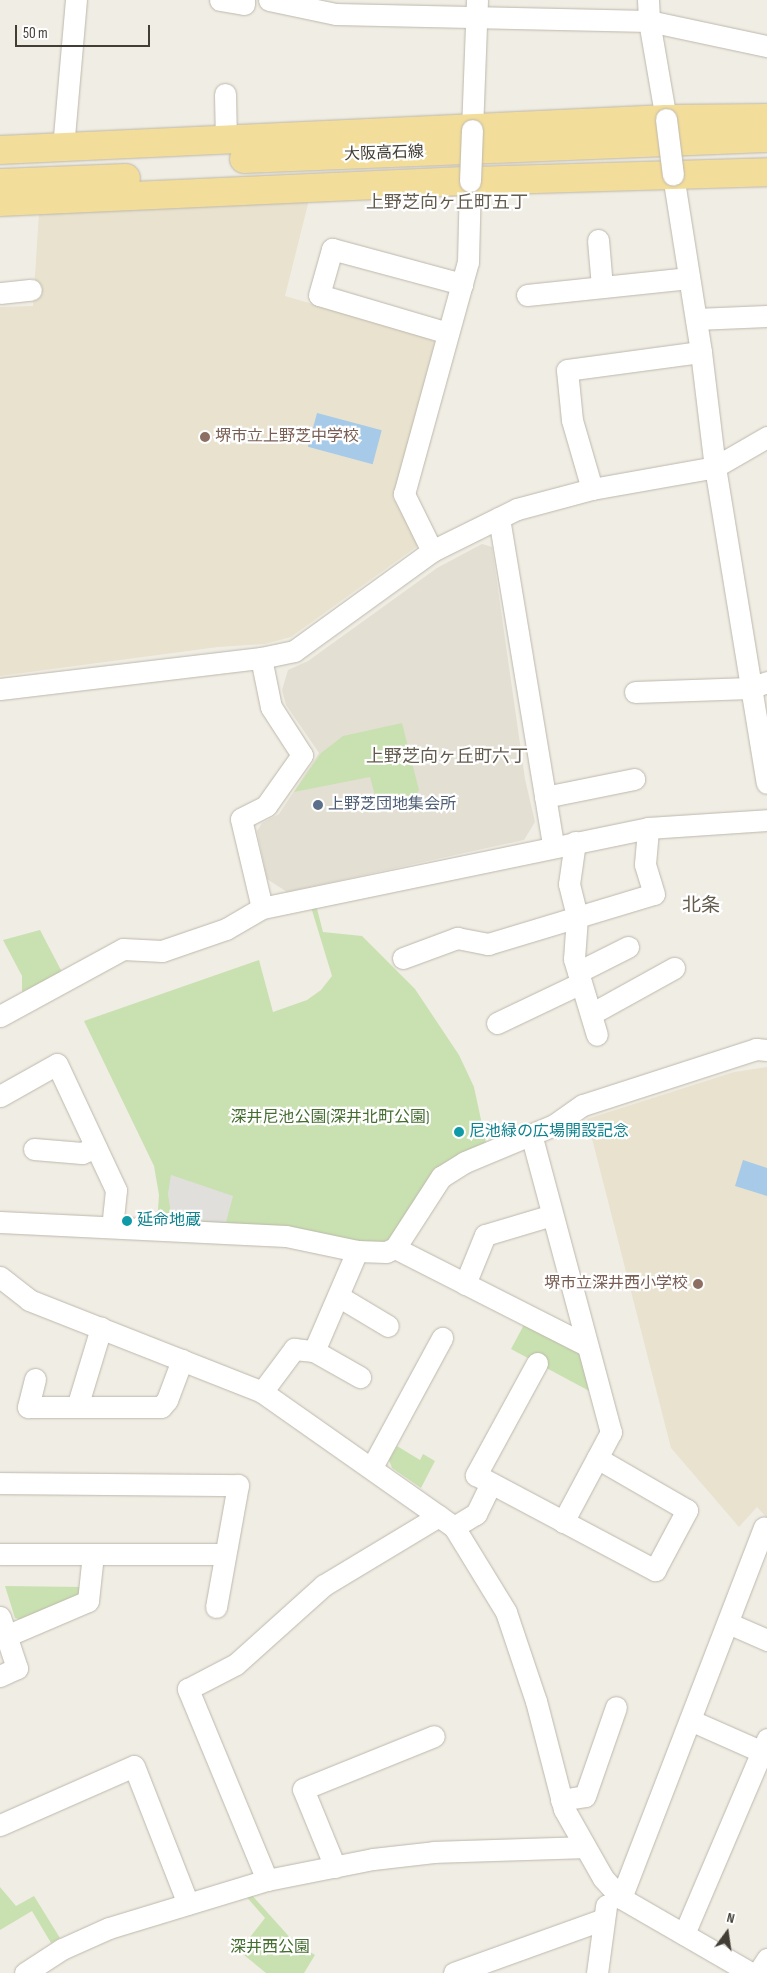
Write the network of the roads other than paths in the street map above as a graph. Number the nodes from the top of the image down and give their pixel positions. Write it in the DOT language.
graph roads {
  1 [pos="76,0"];
  2 [pos="220,0"];
  3 [pos="269,0"];
  4 [pos="648,0"];
  5 [pos="244,2"];
  6 [pos="336,7"];
  7 [pos="477,9"];
  8 [pos="649,21"];
  9 [pos="767,46"];
  10 [pos="225,94"];
  11 [pos="767,118"];
  12 [pos="666,119"];
  13 [pos="472,130"];
  14 [pos="767,138"];
  15 [pos="226,141"];
  16 [pos="63,148"];
  17 [pos="0,150"];
  18 [pos="767,156"];
  19 [pos="0,168"];
  20 [pos="767,172"];
  21 [pos="673,175"];
  22 [pos="470,181"];
  23 [pos="0,182"];
  24 [pos="0,202"];
  25 [pos="598,240"];
  26 [pos="690,278"];
  27 [pos="462,284"];
  28 [pos="602,287"];
  29 [pos="31,290"];
  30 [pos="0,293"];
  31 [pos="527,295"];
  32 [pos="767,316"];
  33 [pos="696,319"];
  34 [pos="448,333"];
  35 [pos="701,352"];
  36 [pos="767,437"];
  37 [pos="714,466"];
  38 [pos="592,489"];
  39 [pos="499,518"];
  40 [pos="432,551"];
  41 [pos="261,658"];
  42 [pos="759,685"];
  43 [pos="0,689"];
  44 [pos="635,692"];
  45 [pos="634,779"];
  46 [pos="767,781"];
  47 [pos="545,797"];
  48 [pos="767,820"];
  49 [pos="648,828"];
  50 [pos="574,842"];
  51 [pos="553,846"];
  52 [pos="262,908"];
  53 [pos="577,917"];
  54 [pos="628,947"];
  55 [pos="403,958"];
  56 [pos="674,968"];
  57 [pos="580,978"];
  58 [pos="591,1014"];
  59 [pos="0,1016"];
  60 [pos="497,1023"];
  61 [pos="597,1035"];
  62 [pos="767,1050"];
  63 [pos="0,1096"];
  64 [pos="531,1134"];
  65 [pos="96,1147"];
  66 [pos="34,1149"];
  67 [pos="552,1215"];
  68 [pos="0,1222"];
  69 [pos="112,1227"];
  70 [pos="395,1248"];
  71 [pos="357,1250"];
  72 [pos="0,1277"];
  73 [pos="465,1284"];
  74 [pos="338,1296"];
  75 [pos="388,1326"];
  76 [pos="101,1328"];
  77 [pos="442,1338"];
  78 [pos="586,1345"];
  79 [pos="314,1351"];
  80 [pos="182,1360"];
  81 [pos="536,1363"];
  82 [pos="360,1377"];
  83 [pos="35,1380"];
  84 [pos="262,1392"];
  85 [pos="77,1407"];
  86 [pos="597,1458"];
  87 [pos="372,1467"];
  88 [pos="0,1483"];
  89 [pos="491,1483"];
  90 [pos="447,1521"];
  91 [pos="563,1522"];
  92 [pos="762,1526"];
  93 [pos="0,1554"];
  94 [pos="94,1554"];
  95 [pos="225,1554"];
  96 [pos="216,1607"];
  97 [pos="728,1623"];
  98 [pos="3,1626"];
  99 [pos="767,1640"];
  100 [pos="0,1676"];
  101 [pos="616,1707"];
  102 [pos="690,1720"];
  103 [pos="434,1736"];
  104 [pos="763,1745"];
  105 [pos="561,1800"];
  106 [pos="0,1825"];
  107 [pos="585,1847"];
  108 [pos="335,1867"];
  109 [pos="267,1880"];
  110 [pos="615,1891"];
  111 [pos="188,1904"];
  112 [pos="604,1919"];
  113 [pos="684,1934"];
  114 [pos="767,1959"];
  115 [pos="25,1973"];
  116 [pos="454,1973"];
  117 [pos="598,1973"];
  118 [pos="751,1973"];
  119 [pos="758,1973"];
  1 -- 16 [label="street"];
  2 -- 5 [label="street"];
  3 -- 6 [label="street"];
  4 -- 8 [label="street"];
  6 -- 7 [label="street"];
  7 -- 8 [label="street"];
  7 -- 13 [label="street"];
  8 -- 9 [label="street"];
  8 -- 12 [label="street"];
  10 -- 15 [label="street"];
  11 -- 12 [label="main road"];
  12 -- 13 [label="main road"];
  12 -- 21 [label="street, bridge"];
  13 -- 15 [label="main road"];
  13 -- 22 [label="street, bridge"];
  14 -- 19 [label="main road, 大阪高石線"];
  15 -- 16 [label="main road"];
  16 -- 17 [label="main road"];
  18 -- 23 [label="main road, 大阪高石線"];
  20 -- 21 [label="main road"];
  21 -- 22 [label="main road"];
  21 -- 26 [label="street"];
  22 -- 24 [label="main road"];
  22 -- 27 [label="street"];
  25 -- 28 [label="street"];
  26 -- 28 [label="street"];
  26 -- 33 [label="street"];
  27 -- 34 [label="street"];
  27 -- 34 [label="street"];
  28 -- 31 [label="street"];
  29 -- 30 [label="street"];
  32 -- 33 [label="street"];
  33 -- 35 [label="street"];
  34 -- 40 [label="street"];
  35 -- 37 [label="street"];
  35 -- 38 [label="street"];
  36 -- 37 [label="street"];
  37 -- 38 [label="street"];
  37 -- 42 [label="street"];
  38 -- 39 [label="street"];
  39 -- 40 [label="street"];
  39 -- 47 [label="street"];
  40 -- 41 [label="street"];
  41 -- 43 [label="street"];
  41 -- 52 [label="street"];
  42 -- 44 [label="street"];
  42 -- 46 [label="street"];
  45 -- 47 [label="street"];
  47 -- 51 [label="street"];
  48 -- 49 [label="street"];
  49 -- 50 [label="street"];
  49 -- 53 [label="street"];
  50 -- 51 [label="street"];
  50 -- 53 [label="street"];
  51 -- 52 [label="street"];
  52 -- 59 [label="street"];
  53 -- 55 [label="street"];
  53 -- 57 [label="street"];
  54 -- 57 [label="street"];
  56 -- 58 [label="street"];
  57 -- 58 [label="street"];
  57 -- 60 [label="street"];
  58 -- 61 [label="street"];
  62 -- 64 [label="street"];
  63 -- 65 [label="street"];
  64 -- 67 [label="street"];
  64 -- 70 [label="street"];
  65 -- 66 [label="street"];
  65 -- 69 [label="street"];
  67 -- 73 [label="street"];
  67 -- 78 [label="street"];
  68 -- 69 [label="street"];
  69 -- 71 [label="street"];
  70 -- 71 [label="street"];
  70 -- 73 [label="street"];
  71 -- 74 [label="street"];
  72 -- 76 [label="street"];
  73 -- 78 [label="street"];
  74 -- 75 [label="street"];
  74 -- 79 [label="street"];
  76 -- 80 [label="street"];
  76 -- 85 [label="street"];
  77 -- 87 [label="street"];
  78 -- 86 [label="street"];
  79 -- 82 [label="street"];
  79 -- 84 [label="street"];
  80 -- 84 [label="street"];
  80 -- 85 [label="street"];
  81 -- 89 [label="street"];
  83 -- 85 [label="street"];
  84 -- 87 [label="street"];
  86 -- 91 [label="street"];
  86 -- 91 [label="street"];
  87 -- 90 [label="street"];
  88 -- 95 [label="street"];
  89 -- 90 [label="street"];
  89 -- 91 [label="street"];
  90 -- 105 [label="street"];
  90 -- 109 [label="street"];
  92 -- 97 [label="street"];
  93 -- 94 [label="street"];
  94 -- 95 [label="street"];
  94 -- 98 [label="street"];
  95 -- 96 [label="street"];
  97 -- 99 [label="street"];
  97 -- 102 [label="street"];
  98 -- 100 [label="street"];
  101 -- 105 [label="street"];
  102 -- 104 [label="street"];
  102 -- 110 [label="street"];
  103 -- 108 [label="street"];
  104 -- 113 [label="street"];
  105 -- 107 [label="street"];
  106 -- 111 [label="street"];
  107 -- 108 [label="street"];
  107 -- 110 [label="street"];
  108 -- 109 [label="street"];
  109 -- 111 [label="street"];
  110 -- 112 [label="street"];
  110 -- 113 [label="street"];
  111 -- 115 [label="street"];
  112 -- 116 [label="street"];
  112 -- 117 [label="street"];
  113 -- 118 [label="street"];
  114 -- 119 [label="street"];
}
